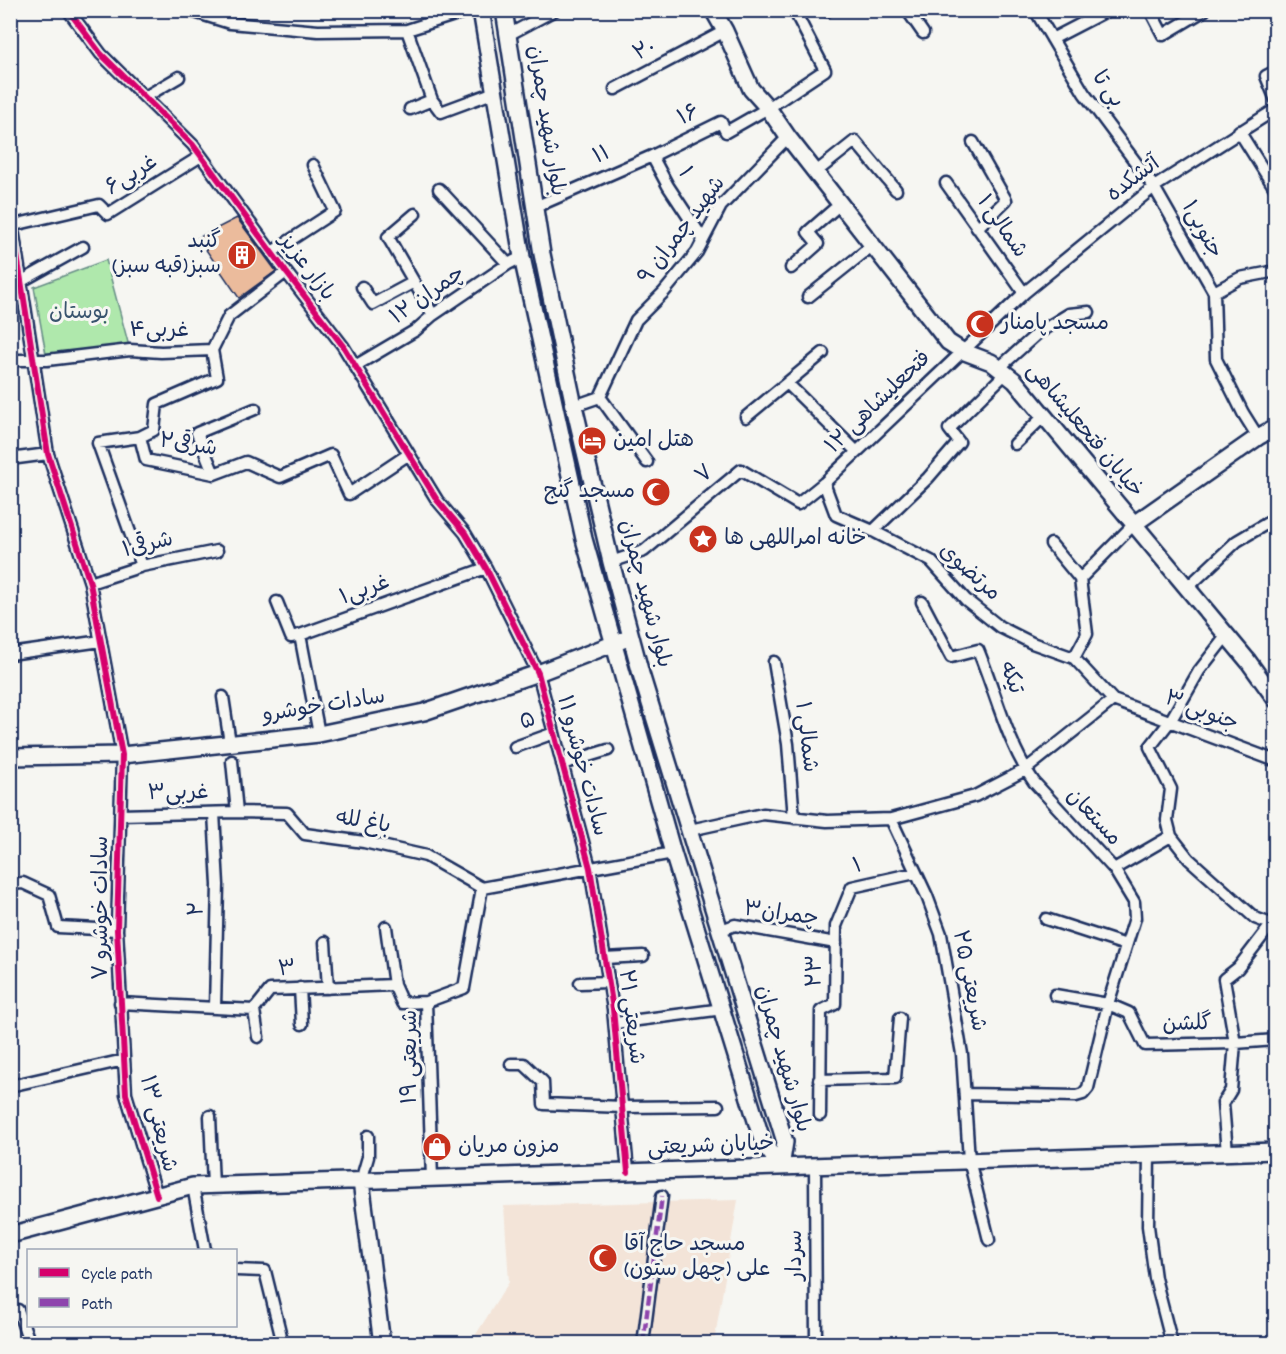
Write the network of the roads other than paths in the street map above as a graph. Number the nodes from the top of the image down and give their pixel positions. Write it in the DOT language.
graph roads {
  1 [pos="68,10"];
  2 [pos="188,10"];
  3 [pos="470,10"];
  4 [pos="481,10"];
  5 [pos="504,10"];
  6 [pos="555,10"];
  7 [pos="794,10"];
  8 [pos="907,10"];
  9 [pos="1035,10"];
  10 [pos="1150,10"];
  11 [pos="1205,10"];
  12 [pos="716,11"];
  13 [pos="1103,12"];
  14 [pos="407,30"];
  15 [pos="725,31"];
  16 [pos="922,33"];
  17 [pos="508,35"];
  18 [pos="1052,39"];
  19 [pos="1275,70"];
  20 [pos="179,78"];
  21 [pos="615,89"];
  22 [pos="495,92"];
  23 [pos="145,97"];
  24 [pos="432,100"];
  25 [pos="1275,100"];
  26 [pos="768,108"];
  27 [pos="410,109"];
  28 [pos="1275,109"];
  29 [pos="1239,131"];
  30 [pos="788,137"];
  31 [pos="973,142"];
  32 [pos="201,156"];
  33 [pos="652,156"];
  34 [pos="313,165"];
  35 [pos="816,172"];
  36 [pos="946,183"];
  37 [pos="1154,187"];
  38 [pos="439,189"];
  39 [pos="896,190"];
  40 [pos="1275,190"];
  41 [pos="840,204"];
  42 [pos="535,207"];
  43 [pos="10,210"];
  44 [pos="415,214"];
  45 [pos="14,225"];
  46 [pos="977,228"];
  47 [pos="703,239"];
  48 [pos="873,246"];
  49 [pos="83,247"];
  50 [pos="272,252"];
  51 [pos="542,254"];
  52 [pos="522,257"];
  53 [pos="508,264"];
  54 [pos="791,268"];
  55 [pos="1275,271"];
  56 [pos="286,272"];
  57 [pos="22,280"];
  58 [pos="414,282"];
  59 [pos="362,287"];
  60 [pos="1214,292"];
  61 [pos="1024,293"];
  62 [pos="808,297"];
  63 [pos="1089,312"];
  64 [pos="434,315"];
  65 [pos="212,350"];
  66 [pos="962,351"];
  67 [pos="823,353"];
  68 [pos="10,360"];
  69 [pos="33,360"];
  70 [pos="355,366"];
  71 [pos="1002,371"];
  72 [pos="787,383"];
  73 [pos="600,397"];
  74 [pos="574,406"];
  75 [pos="255,409"];
  76 [pos="1044,416"];
  77 [pos="746,417"];
  78 [pos="1275,427"];
  79 [pos="140,437"];
  80 [pos="1258,437"];
  81 [pos="1015,444"];
  82 [pos="856,451"];
  83 [pos="48,454"];
  84 [pos="409,454"];
  85 [pos="10,459"];
  86 [pos="647,462"];
  87 [pos="214,474"];
  88 [pos="824,483"];
  89 [pos="1275,518"];
  90 [pos="1134,524"];
  91 [pos="873,531"];
  92 [pos="1051,544"];
  93 [pos="217,550"];
  94 [pos="611,562"];
  95 [pos="142,566"];
  96 [pos="486,568"];
  97 [pos="1080,579"];
  98 [pos="90,583"];
  99 [pos="1187,588"];
  100 [pos="277,602"];
  101 [pos="922,602"];
  102 [pos="300,635"];
  103 [pos="1227,635"];
  104 [pos="632,638"];
  105 [pos="101,641"];
  106 [pos="614,643"];
  107 [pos="10,654"];
  108 [pos="1074,658"];
  109 [pos="774,662"];
  110 [pos="538,673"];
  111 [pos="223,697"];
  112 [pos="1113,700"];
  113 [pos="1275,700"];
  114 [pos="1171,720"];
  115 [pos="554,733"];
  116 [pos="319,734"];
  117 [pos="230,743"];
  118 [pos="515,747"];
  119 [pos="608,750"];
  120 [pos="122,755"];
  121 [pos="10,757"];
  122 [pos="232,761"];
  123 [pos="1275,761"];
  124 [pos="562,764"];
  125 [pos="1026,770"];
  126 [pos="237,812"];
  127 [pos="214,813"];
  128 [pos="120,814"];
  129 [pos="794,818"];
  130 [pos="891,819"];
  131 [pos="690,830"];
  132 [pos="1171,836"];
  133 [pos="673,853"];
  134 [pos="590,868"];
  135 [pos="1114,869"];
  136 [pos="915,873"];
  137 [pos="10,884"];
  138 [pos="482,888"];
  139 [pos="1046,920"];
  140 [pos="1274,923"];
  141 [pos="836,926"];
  142 [pos="386,927"];
  143 [pos="117,930"];
  144 [pos="721,930"];
  145 [pos="325,942"];
  146 [pos="836,943"];
  147 [pos="1126,945"];
  148 [pos="643,956"];
  149 [pos="604,958"];
  150 [pos="609,982"];
  151 [pos="580,983"];
  152 [pos="394,985"];
  153 [pos="300,988"];
  154 [pos="328,988"];
  155 [pos="740,993"];
  156 [pos="1055,995"];
  157 [pos="426,1002"];
  158 [pos="120,1003"];
  159 [pos="721,1003"];
  160 [pos="1108,1004"];
  161 [pos="215,1007"];
  162 [pos="254,1010"];
  163 [pos="900,1018"];
  164 [pos="615,1023"];
  165 [pos="302,1024"];
  166 [pos="258,1037"];
  167 [pos="1275,1040"];
  168 [pos="1235,1043"];
  169 [pos="124,1060"];
  170 [pos="510,1064"];
  171 [pos="819,1080"];
  172 [pos="10,1086"];
  173 [pos="965,1094"];
  174 [pos="718,1106"];
  175 [pos="622,1107"];
  176 [pos="210,1116"];
  177 [pos="820,1116"];
  178 [pos="368,1136"];
  179 [pos="1275,1151"];
  180 [pos="1227,1153"];
  181 [pos="1149,1154"];
  182 [pos="969,1160"];
  183 [pos="815,1166"];
  184 [pos="781,1167"];
  185 [pos="628,1172"];
  186 [pos="432,1179"];
  187 [pos="361,1182"];
  188 [pos="193,1186"];
  189 [pos="213,1186"];
  190 [pos="157,1196"];
  191 [pos="662,1196"];
  192 [pos="10,1235"];
  193 [pos="989,1240"];
  194 [pos="205,1249"];
  195 [pos="237,1269"];
  196 [pos="18,1310"];
  197 [pos="30,1344"];
  198 [pos="283,1344"];
  199 [pos="382,1344"];
  200 [pos="643,1344"];
  201 [pos="816,1344"];
  202 [pos="1172,1344"];
  1 -- 23 [label="street, بازار عزیز"];
  2 -- 14 [label="street"];
  3 -- 14 [label="street"];
  4 -- 22 [label="main road, بلوار شهید چمران"];
  5 -- 17 [label="main road, بلوار شهید چمران"];
  6 -- 17 [label="street"];
  7 -- 26 [label="street"];
  8 -- 16 [label="street"];
  9 -- 18 [label="street, بی تا"];
  10 -- 11 [label="street"];
  12 -- 15 [label="main road, خیابان فتحعلیشاهی"];
  13 -- 18 [label="street"];
  14 -- 24 [label="street"];
  15 -- 21 [label="street, ۲۰"];
  15 -- 26 [label="main road, خیابان فتحعلیشاهی"];
  17 -- 42 [label="main road, بلوار شهید چمران"];
  18 -- 37 [label="street, بی تا"];
  19 -- 25 [label="street"];
  20 -- 23 [label="street"];
  22 -- 24 [label="street"];
  22 -- 52 [label="main road, بلوار شهید چمران"];
  23 -- 32 [label="street, بازار عزیز"];
  24 -- 27 [label="street"];
  26 -- 30 [label="main road, خیابان فتحعلیشاهی"];
  26 -- 33 [label="street, ۱۶"];
  28 -- 29 [label="street, آتشکده"];
  29 -- 37 [label="street, آتشکده"];
  29 -- 40 [label="street"];
  30 -- 35 [label="main road, خیابان فتحعلیشاهی"];
  30 -- 47 [label="street, شهید چمران ۹"];
  31 -- 46 [label="street"];
  32 -- 45 [label="street, غربی۶"];
  32 -- 50 [label="street, بازار عزیز"];
  33 -- 42 [label="street, ۱۱"];
  33 -- 47 [label="street, ۱"];
  34 -- 50 [label="street"];
  35 -- 39 [label="street"];
  35 -- 41 [label="main road, خیابان فتحعلیشاهی"];
  36 -- 46 [label="street, ۱ شمالی"];
  37 -- 60 [label="street, جنوبی۱"];
  37 -- 61 [label="street, آتشکده"];
  38 -- 53 [label="street"];
  41 -- 48 [label="main road, خیابان فتحعلیشاهی"];
  41 -- 54 [label="street"];
  42 -- 51 [label="main road, بلوار شهید چمران"];
  43 -- 45 [label="street, سادات خوشرو ۷"];
  44 -- 58 [label="street"];
  45 -- 57 [label="street, سادات خوشرو ۷"];
  46 -- 61 [label="street, ۱ شمالی"];
  47 -- 73 [label="street, شهید چمران ۹"];
  48 -- 62 [label="street"];
  48 -- 66 [label="main road, خیابان فتحعلیشاهی"];
  49 -- 57 [label="street"];
  50 -- 56 [label="street, بازار عزیز"];
  51 -- 52 [label="main road"];
  51 -- 74 [label="main road, بلوار شهید چمران"];
  52 -- 53 [label="street, چمران ۱۲"];
  52 -- 106 [label="main road, بلوار شهید چمران"];
  53 -- 64 [label="street, چمران ۱۲"];
  55 -- 60 [label="street"];
  56 -- 65 [label="street, غربی۴"];
  56 -- 70 [label="street, بازار عزیز"];
  57 -- 69 [label="street, سادات خوشرو ۷"];
  58 -- 59 [label="street"];
  58 -- 64 [label="street"];
  60 -- 80 [label="street"];
  61 -- 66 [label="street, آتشکده"];
  63 -- 71 [label="street"];
  64 -- 70 [label="street, چمران ۱۲"];
  65 -- 69 [label="street, غربی۴"];
  65 -- 79 [label="street"];
  66 -- 71 [label="main road, خیابان فتحعلیشاهی"];
  66 -- 82 [label="street, فتحعلیشاهی ۱۲"];
  67 -- 72 [label="street"];
  68 -- 69 [label="street, غربی۴"];
  69 -- 83 [label="street, سادات خوشرو ۷"];
  70 -- 84 [label="street, بازار عزیز"];
  71 -- 76 [label="main road, خیابان فتحعلیشاهی"];
  71 -- 91 [label="street"];
  72 -- 77 [label="street"];
  72 -- 82 [label="street"];
  73 -- 74 [label="street"];
  73 -- 86 [label="street"];
  74 -- 94 [label="main road, بلوار شهید چمران"];
  75 -- 87 [label="street"];
  76 -- 81 [label="street"];
  76 -- 90 [label="main road, خیابان فتحعلیشاهی"];
  78 -- 80 [label="main road"];
  79 -- 87 [label="street, شرقی۲"];
  79 -- 95 [label="street, شرقی۲"];
  80 -- 90 [label="main road"];
  82 -- 88 [label="street, فتحعلیشاهی ۱۲"];
  83 -- 85 [label="street"];
  83 -- 98 [label="street, سادات خوشرو ۷"];
  84 -- 87 [label="street, شرقی۲"];
  84 -- 96 [label="street, بازار عزیز"];
  88 -- 91 [label="street, مرتضوی"];
  88 -- 94 [label="street, ۷"];
  89 -- 99 [label="street"];
  90 -- 97 [label="street"];
  90 -- 99 [label="main road, خیابان فتحعلیشاهی"];
  91 -- 108 [label="street, مرتضوی"];
  92 -- 97 [label="street"];
  93 -- 95 [label="street, شرقی۱"];
  94 -- 104 [label="main road, بلوار شهید چمران"];
  95 -- 98 [label="street, شرقی۱"];
  96 -- 102 [label="street, غربی۱"];
  96 -- 110 [label="street, سادات خوشرو ۱۱"];
  97 -- 108 [label="street"];
  98 -- 105 [label="street, سادات خوشرو ۷"];
  99 -- 103 [label="main road, خیابان فتحعلیشاهی"];
  100 -- 102 [label="street"];
  101 -- 125 [label="street, تیکه"];
  102 -- 116 [label="street"];
  103 -- 113 [label="main road, خیابان فتحعلیشاهی"];
  103 -- 114 [label="street"];
  104 -- 106 [label="main road, سادات خوشرو"];
  104 -- 131 [label="main road, بلوار شهید چمران"];
  105 -- 107 [label="street"];
  105 -- 120 [label="street, سادات خوشرو ۷"];
  106 -- 110 [label="main road, سادات خوشرو"];
  106 -- 133 [label="main road, بلوار شهید چمران"];
  108 -- 112 [label="street"];
  109 -- 129 [label="street, شمالی ۱"];
  110 -- 115 [label="street, سادات خوشرو ۱۱"];
  110 -- 116 [label="main road, سادات خوشرو"];
  111 -- 117 [label="street"];
  112 -- 114 [label="street, ۳ جنوبی"];
  112 -- 125 [label="street"];
  114 -- 123 [label="street, ۳ جنوبی"];
  114 -- 132 [label="street"];
  115 -- 118 [label="street, ۵"];
  115 -- 124 [label="street, سادات خوشرو ۱۱"];
  116 -- 117 [label="main road, سادات خوشرو"];
  117 -- 120 [label="main road, سادات خوشرو"];
  119 -- 124 [label="street"];
  120 -- 121 [label="main road, سادات خوشرو"];
  120 -- 128 [label="street, سادات خوشرو ۷"];
  122 -- 126 [label="street"];
  124 -- 134 [label="street, سادات خوشرو ۱۱"];
  125 -- 130 [label="street"];
  125 -- 135 [label="street, مستعان"];
  126 -- 127 [label="street, غربی۳"];
  126 -- 138 [label="street, باغ لله"];
  127 -- 128 [label="street, غربی۳"];
  127 -- 161 [label="street, ۲"];
  128 -- 143 [label="street, سادات خوشرو ۷"];
  129 -- 130 [label="street"];
  129 -- 131 [label="street"];
  130 -- 136 [label="street, شریعتی ۲۵"];
  131 -- 144 [label="main road, بلوار شهید چمران"];
  132 -- 135 [label="street, مستعان"];
  132 -- 140 [label="street"];
  133 -- 134 [label="street"];
  133 -- 159 [label="main road, بلوار شهید چمران"];
  134 -- 138 [label="street"];
  134 -- 149 [label="street, شریعتی ۲۱"];
  135 -- 147 [label="street"];
  136 -- 141 [label="street, ۱"];
  136 -- 173 [label="street, شریعتی ۲۵"];
  137 -- 143 [label="street"];
  138 -- 157 [label="street, شریعتی ۱۹"];
  139 -- 147 [label="street"];
  140 -- 168 [label="street"];
  141 -- 146 [label="street, ۲۳"];
  142 -- 152 [label="street"];
  143 -- 158 [label="street, سادات خوشرو ۷"];
  144 -- 146 [label="street, چمران۳"];
  144 -- 155 [label="main road, بلوار شهید چمران"];
  145 -- 154 [label="street"];
  146 -- 171 [label="street, ۲۳"];
  147 -- 160 [label="street"];
  148 -- 149 [label="street"];
  149 -- 150 [label="street, شریعتی ۲۱"];
  150 -- 151 [label="street"];
  150 -- 164 [label="street, شریعتی ۲۱"];
  152 -- 154 [label="street, ۳"];
  152 -- 157 [label="street"];
  153 -- 154 [label="street, ۳"];
  153 -- 162 [label="street, ۳"];
  153 -- 165 [label="street"];
  155 -- 159 [label="main road"];
  155 -- 184 [label="main road, بلوار شهید چمران"];
  156 -- 160 [label="street, گلشن"];
  157 -- 186 [label="street, شریعتی ۱۹"];
  158 -- 161 [label="street"];
  158 -- 169 [label="street, سادات خوشرو ۷"];
  159 -- 164 [label="street"];
  159 -- 184 [label="main road, بلوار شهید چمران"];
  160 -- 168 [label="street, گلشن"];
  160 -- 173 [label="street"];
  161 -- 162 [label="street"];
  162 -- 166 [label="street"];
  163 -- 171 [label="street"];
  164 -- 175 [label="street, شریعتی ۲۱"];
  167 -- 168 [label="street"];
  168 -- 180 [label="street"];
  169 -- 172 [label="street"];
  169 -- 190 [label="street, شریعتی ۱۳"];
  170 -- 175 [label="street"];
  171 -- 177 [label="street, ۲۳"];
  173 -- 182 [label="street, شریعتی ۲۵"];
  174 -- 175 [label="street"];
  175 -- 185 [label="street, شریعتی ۲۱"];
  176 -- 189 [label="street"];
  178 -- 187 [label="street"];
  179 -- 180 [label="main road, خیابان شریعتی"];
  180 -- 181 [label="main road, خیابان شریعتی"];
  181 -- 182 [label="main road, خیابان شریعتی"];
  181 -- 202 [label="street"];
  182 -- 183 [label="main road, خیابان شریعتی"];
  182 -- 193 [label="street, شریعتی ۲۵"];
  183 -- 184 [label="main road, خیابان شریعتی"];
  183 -- 201 [label="street, سردار"];
  184 -- 185 [label="main road, خیابان شریعتی"];
  185 -- 186 [label="main road, خیابان شریعتی"];
  186 -- 187 [label="main road, خیابان شریعتی"];
  187 -- 189 [label="main road, خیابان شریعتی"];
  187 -- 199 [label="main road"];
  188 -- 189 [label="main road, خیابان شریعتی"];
  188 -- 190 [label="main road, خیابان شریعتی"];
  188 -- 194 [label="street"];
  190 -- 192 [label="main road, خیابان شریعتی"];
  191 -- 200 [label="street"];
  195 -- 198 [label="street"];
  196 -- 197 [label="street"];
}
